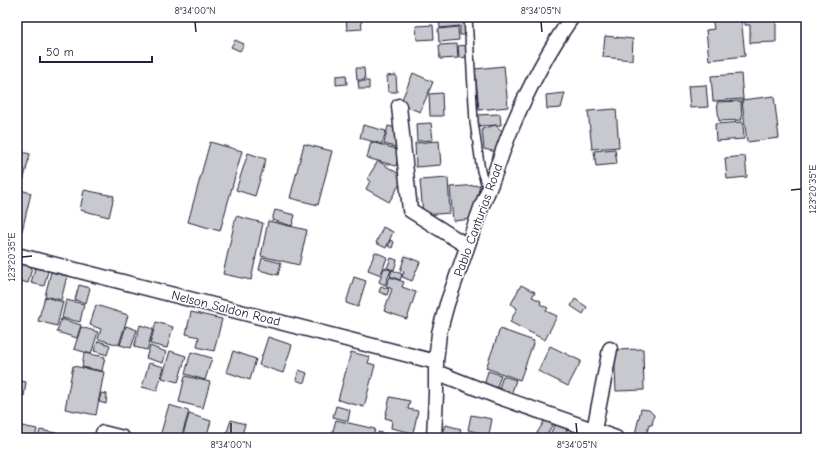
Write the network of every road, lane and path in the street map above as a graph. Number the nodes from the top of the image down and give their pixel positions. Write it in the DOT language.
graph roads {
  1 [pos="468,17"];
  2 [pos="572,17"];
  3 [pos="399,106"];
  4 [pos="488,191"];
  5 [pos="467,246"];
  6 [pos="17,255"];
  7 [pos="610,348"];
  8 [pos="436,367"];
  9 [pos="594,430"];
  10 [pos="103,433"];
  11 [pos="123,438"];
  12 [pos="434,438"];
  13 [pos="616,438"];
  1 -- 4 [label="lane"];
  2 -- 4 [label="street, Pablo Canturias Road"];
  3 -- 5 [label="street"];
  4 -- 5 [label="street, Pablo Canturias Road"];
  5 -- 8 [label="street, Pablo Canturias Road"];
  6 -- 8 [label="street, Nelson Saldon Road"];
  7 -- 9 [label="street"];
  8 -- 9 [label="street, Nelson Saldon Road"];
  8 -- 12 [label="street, Pablo Canturias Road"];
  9 -- 13 [label="street, Nelson Saldon Road"];
  10 -- 11 [label="street"];
}
